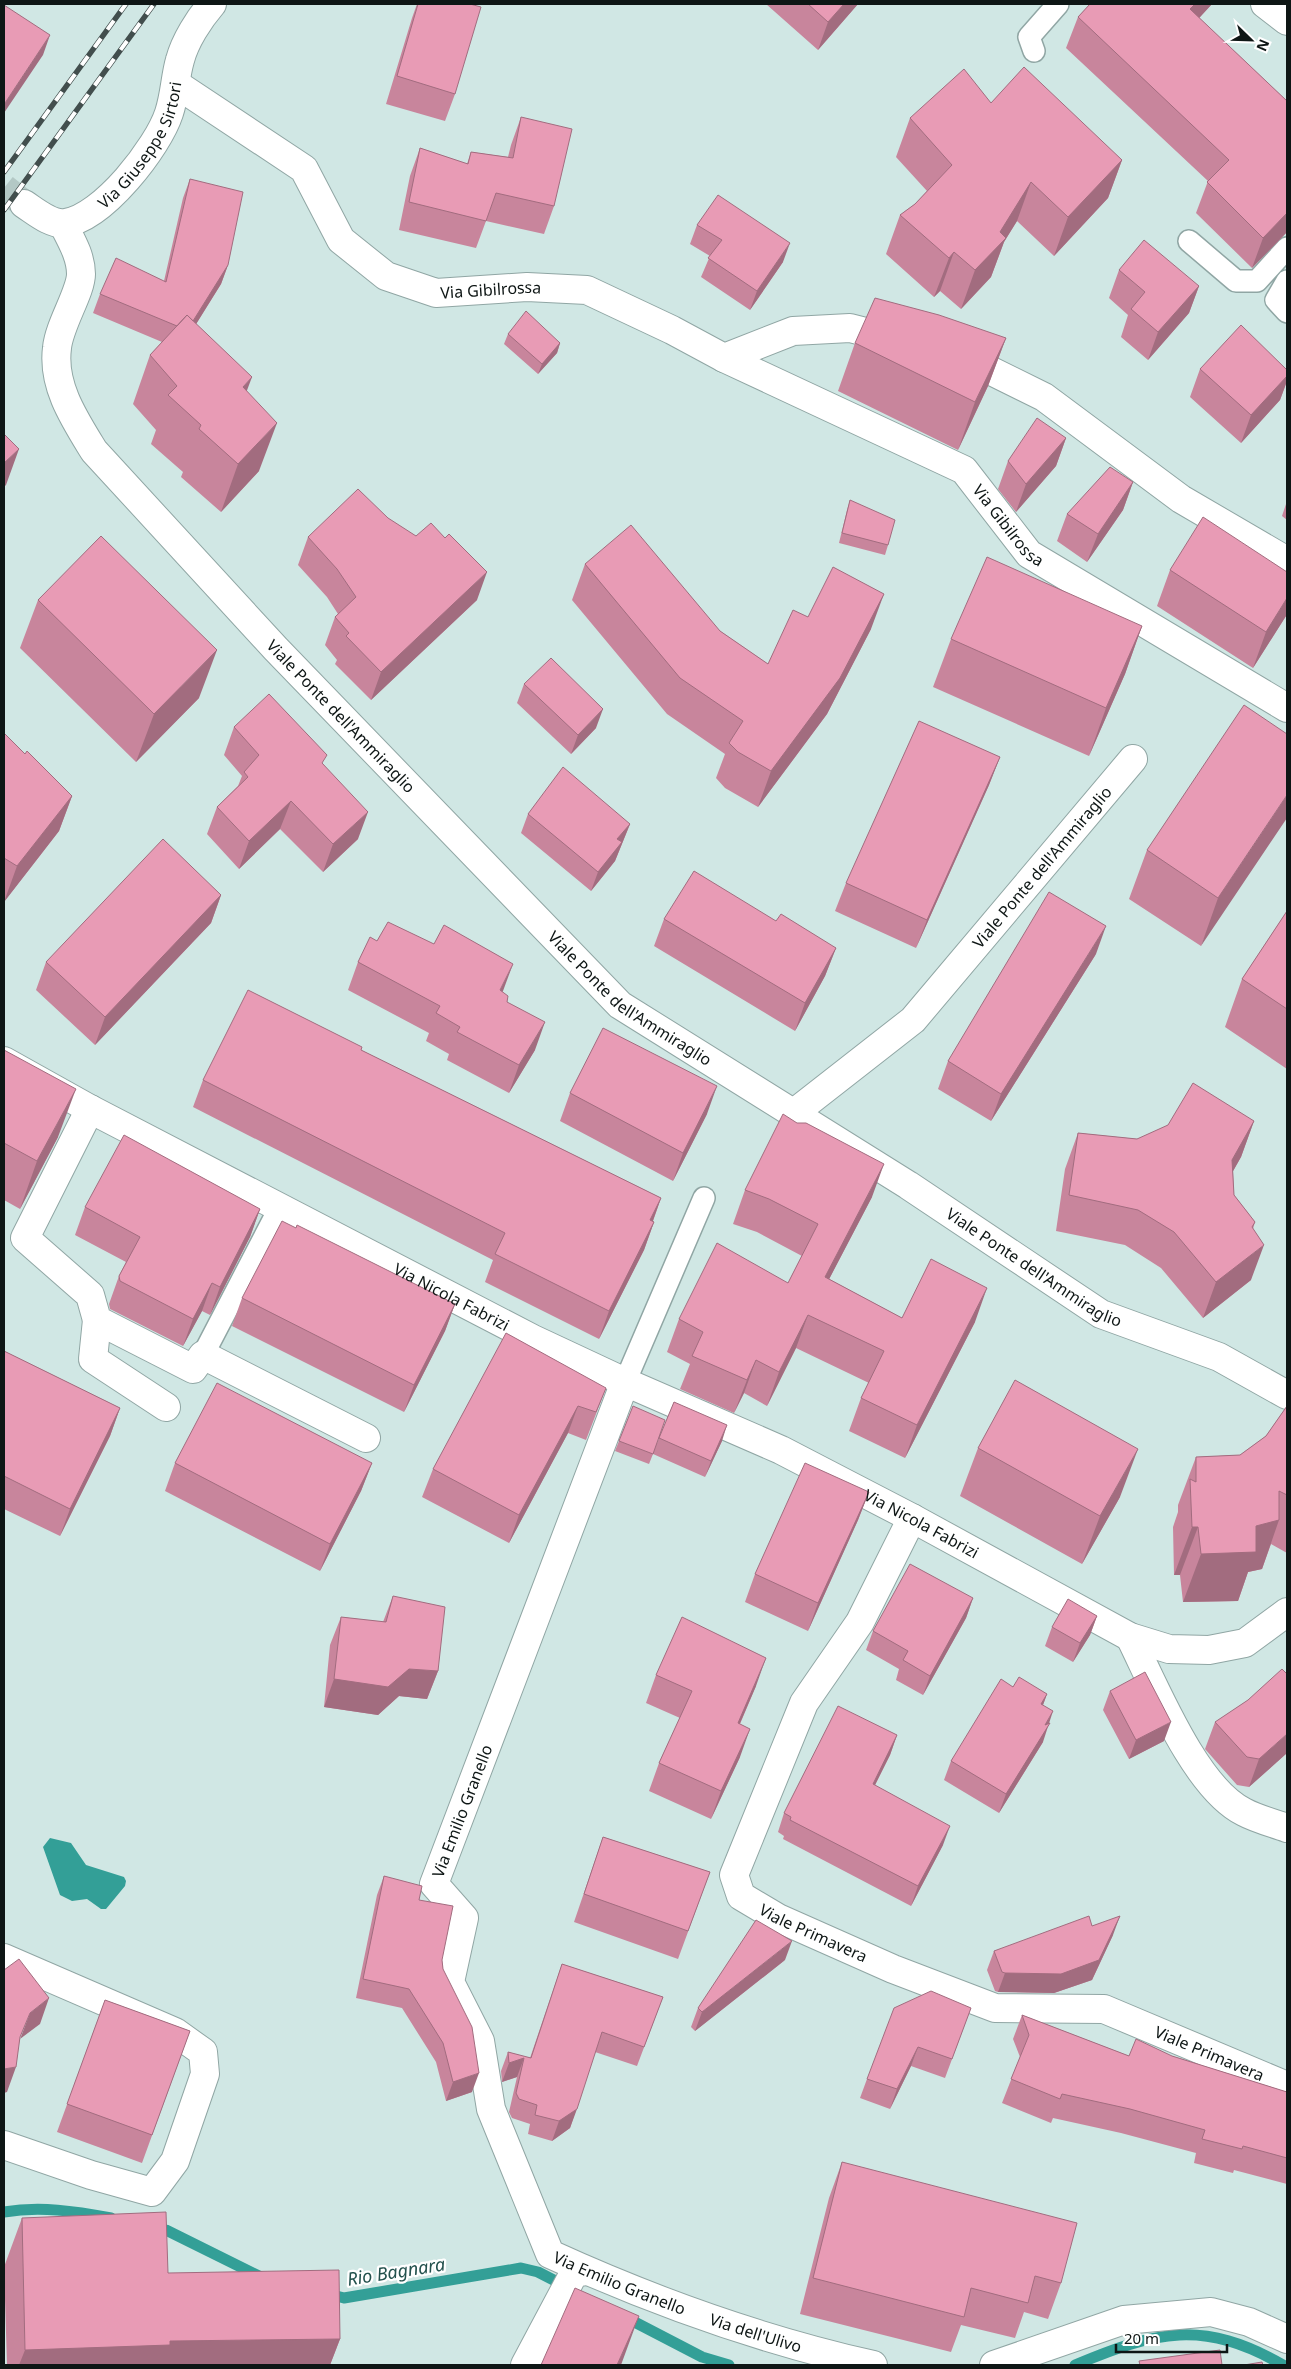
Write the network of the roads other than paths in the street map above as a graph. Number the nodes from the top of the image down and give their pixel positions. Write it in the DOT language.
graph roads {
  1 [pos="212,4"];
  2 [pos="1058,4"];
  3 [pos="1265,4"];
  4 [pos="1287,21"];
  5 [pos="1034,51"];
  6 [pos="176,84"];
  7 [pos="24,204"];
  8 [pos="63,224"];
  9 [pos="1189,241"];
  10 [pos="1287,248"];
  11 [pos="1287,281"];
  12 [pos="1287,312"];
  13 [pos="724,358"];
  14 [pos="1287,561"];
  15 [pos="1287,708"];
  16 [pos="1133,759"];
  17 [pos="4,1061"];
  18 [pos="90,1109"];
  19 [pos="794,1113"];
  20 [pos="704,1198"];
  21 [pos="280,1208"];
  22 [pos="97,1320"];
  23 [pos="203,1355"];
  24 [pos="625,1382"];
  25 [pos="1287,1395"];
  26 [pos="166,1407"];
  27 [pos="366,1438"];
  28 [pos="912,1518"];
  29 [pos="1287,1612"];
  30 [pos="1130,1637"];
  31 [pos="1287,1828"];
  32 [pos="4,1958"];
  33 [pos="1287,2086"];
  34 [pos="4,2145"];
  35 [pos="587,2271"];
  36 [pos="697,2313"];
  37 [pos="1287,2339"];
  38 [pos="525,2365"];
  39 [pos="873,2365"];
  40 [pos="994,2365"];
  1 -- 6 [label="street, Via Giuseppe Sirtori"];
  2 -- 5 [label="lane"];
  3 -- 4 [label="street"];
  6 -- 8 [label="street, Via Giuseppe Sirtori"];
  6 -- 13 [label="street, Via Gibilrossa"];
  7 -- 8 [label="street"];
  8 -- 19 [label="street, Viale Ponte dell'Ammiraglio"];
  9 -- 10 [label="lane"];
  11 -- 12 [label="lane"];
  13 -- 14 [label="street"];
  13 -- 15 [label="street, Via Gibilrossa"];
  16 -- 19 [label="street, Viale Ponte dell'Ammiraglio"];
  17 -- 18 [label="street, Via Nicola Fabrizi"];
  18 -- 21 [label="street, Via Nicola Fabrizi"];
  18 -- 22 [label="street"];
  19 -- 25 [label="street, Viale Ponte dell'Ammiraglio"];
  20 -- 24 [label="lane"];
  21 -- 23 [label="lane"];
  21 -- 24 [label="street, Via Nicola Fabrizi"];
  22 -- 23 [label="street"];
  22 -- 26 [label="street"];
  23 -- 27 [label="street"];
  24 -- 28 [label="street, Via Nicola Fabrizi"];
  24 -- 35 [label="street, Via Emilio Granello"];
  28 -- 30 [label="street, Via Nicola Fabrizi"];
  28 -- 33 [label="street, Viale Primavera"];
  29 -- 30 [label="street, Via Nicola Fabrizi"];
  30 -- 31 [label="street"];
  32 -- 34 [label="street"];
  35 -- 36 [label="street, Via Emilio Granello"];
  35 -- 38 [label="street"];
  36 -- 39 [label="street, Via dell'Ulivo"];
  37 -- 40 [label="street"];
}
